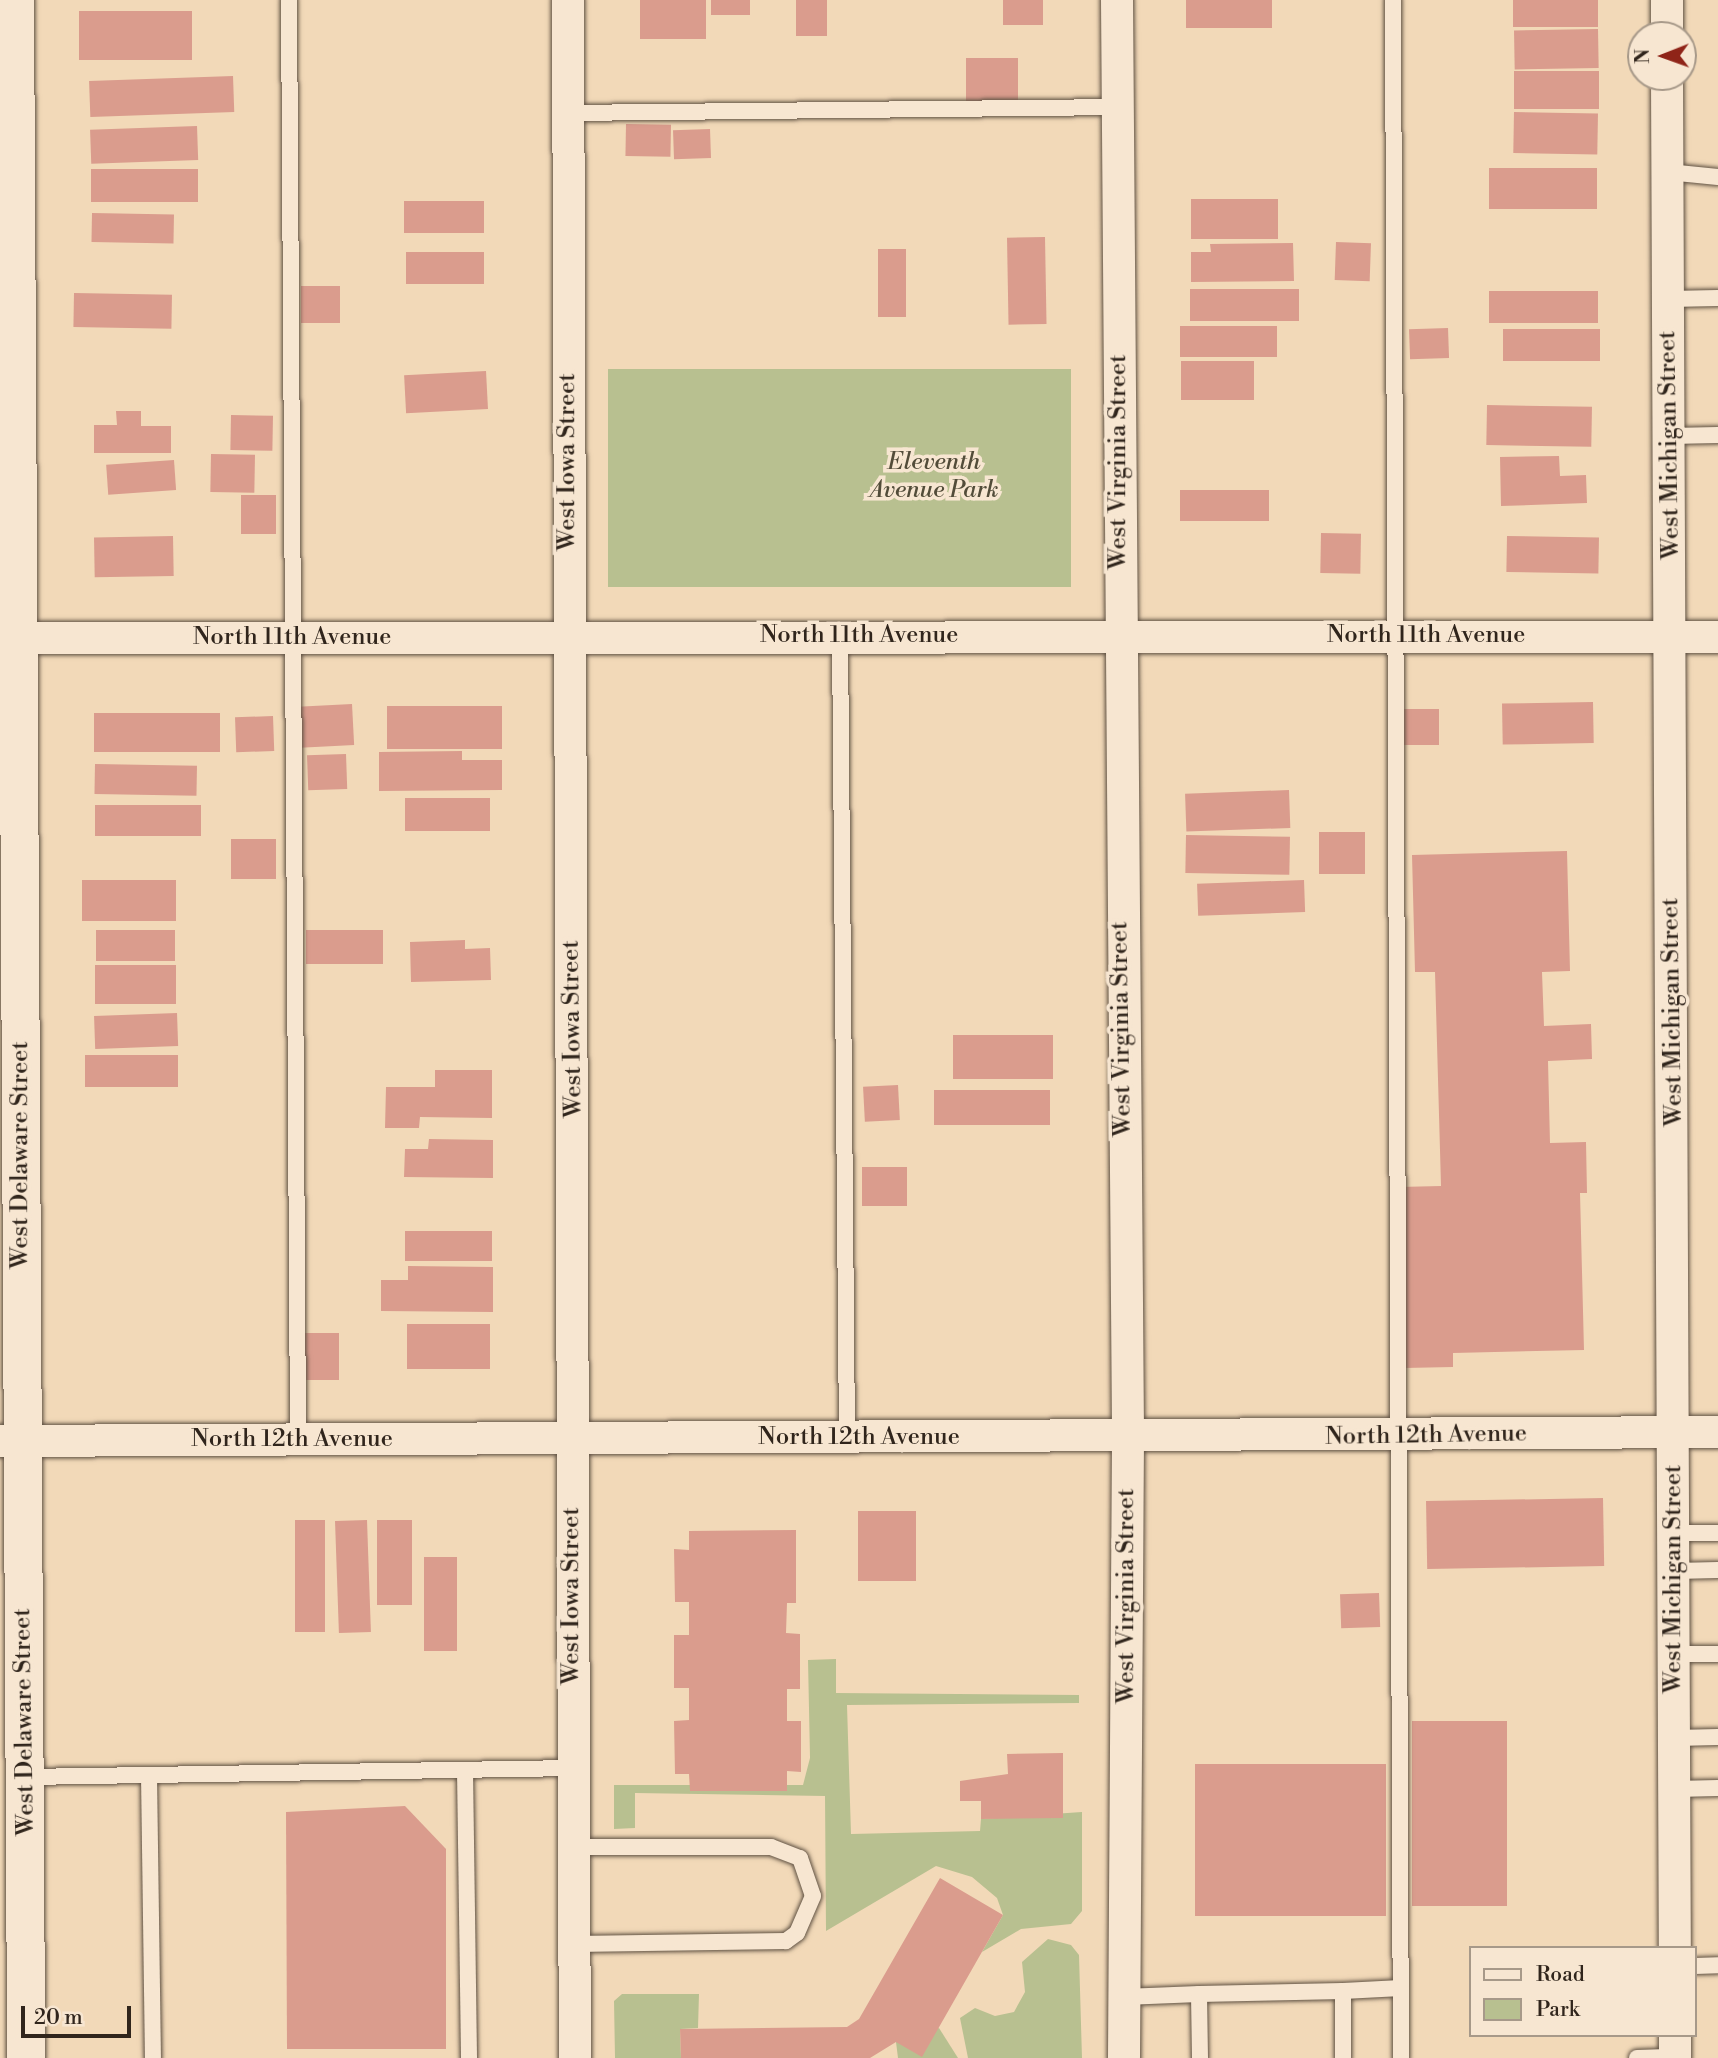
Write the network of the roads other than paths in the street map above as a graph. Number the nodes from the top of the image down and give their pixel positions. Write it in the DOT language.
graph roads {
  1 [pos="15,0"];
  2 [pos="289,0"];
  3 [pos="568,0"];
  4 [pos="1117,0"];
  5 [pos="1393,0"];
  6 [pos="1667,0"];
  7 [pos="1667,21"];
  8 [pos="1667,91"];
  9 [pos="1118,107"];
  10 [pos="567,113"];
  11 [pos="1668,172"];
  12 [pos="1717,173"];
  13 [pos="1718,298"];
  14 [pos="1669,299"];
  15 [pos="1718,435"];
  16 [pos="1670,436"];
  17 [pos="1119,634"];
  18 [pos="840,636"];
  19 [pos="1395,636"];
  20 [pos="1672,637"];
  21 [pos="1718,637"];
  22 [pos="9,638"];
  23 [pos="298,638"];
  24 [pos="569,638"];
  25 [pos="1673,1432"];
  26 [pos="1718,1432"];
  27 [pos="1401,1436"];
  28 [pos="848,1438"];
  29 [pos="1128,1438"];
  30 [pos="298,1439"];
  31 [pos="572,1440"];
  32 [pos="11,1441"];
  33 [pos="1675,1533"];
  34 [pos="1718,1533"];
  35 [pos="1718,1570"];
  36 [pos="1675,1571"];
  37 [pos="1675,1654"];
  38 [pos="1718,1654"];
  39 [pos="1718,1737"];
  40 [pos="1675,1738"];
  41 [pos="572,1768"];
  42 [pos="465,1770"];
  43 [pos="149,1775"];
  44 [pos="26,1777"];
  45 [pos="1718,1788"];
  46 [pos="1675,1789"];
  47 [pos="573,1847"];
  48 [pos="574,1944"];
  49 [pos="1675,1946"];
  50 [pos="1718,1965"];
  51 [pos="1697,1966"];
  52 [pos="1401,1988"];
  53 [pos="1343,1991"];
  54 [pos="1199,1994"];
  55 [pos="1125,1997"];
  56 [pos="1675,2037"];
  57 [pos="26,2058"];
  58 [pos="153,2058"];
  59 [pos="469,2058"];
  60 [pos="575,2058"];
  61 [pos="1124,2058"];
  62 [pos="1200,2058"];
  63 [pos="1343,2058"];
  64 [pos="1401,2058"];
  65 [pos="1637,2058"];
  66 [pos="1675,2058"];
  1 -- 22 [label="main road, West Delaware Street"];
  2 -- 23 [label="lane"];
  3 -- 10 [label="street, West Iowa Street"];
  4 -- 9 [label="street, West Virginia Street"];
  5 -- 19 [label="lane"];
  6 -- 7 [label="street"];
  8 -- 11 [label="street, West Michigan Street"];
  9 -- 10 [label="lane"];
  9 -- 17 [label="street, West Virginia Street"];
  10 -- 24 [label="street, West Iowa Street"];
  11 -- 12 [label="lane"];
  11 -- 14 [label="street, West Michigan Street"];
  13 -- 14 [label="lane"];
  14 -- 16 [label="street, West Michigan Street"];
  15 -- 16 [label="lane"];
  16 -- 20 [label="street, West Michigan Street"];
  17 -- 18 [label="street, North 11th Avenue"];
  17 -- 19 [label="street, North 11th Avenue"];
  17 -- 29 [label="street, West Virginia Street"];
  18 -- 24 [label="street, North 11th Avenue"];
  18 -- 28 [label="lane"];
  19 -- 20 [label="street, North 11th Avenue"];
  19 -- 27 [label="lane"];
  20 -- 21 [label="street, North 11th Avenue"];
  20 -- 25 [label="street, West Michigan Street"];
  22 -- 23 [label="street, North 11th Avenue"];
  22 -- 32 [label="main road, West Delaware Street"];
  23 -- 24 [label="street, North 11th Avenue"];
  23 -- 30 [label="lane"];
  24 -- 31 [label="street, West Iowa Street"];
  25 -- 26 [label="street, North 12th Avenue"];
  25 -- 27 [label="street, North 12th Avenue"];
  25 -- 33 [label="street, West Michigan Street"];
  27 -- 29 [label="street, North 12th Avenue"];
  27 -- 52 [label="lane"];
  28 -- 29 [label="street, North 12th Avenue"];
  28 -- 31 [label="street, North 12th Avenue"];
  29 -- 55 [label="street, West Virginia Street"];
  30 -- 31 [label="street, North 12th Avenue"];
  30 -- 32 [label="street, North 12th Avenue"];
  31 -- 41 [label="street, West Iowa Street"];
  32 -- 44 [label="main road, West Delaware Street"];
  33 -- 34 [label="lane"];
  33 -- 36 [label="street, West Michigan Street"];
  35 -- 36 [label="lane"];
  36 -- 37 [label="street, West Michigan Street"];
  37 -- 38 [label="lane"];
  37 -- 40 [label="street, West Michigan Street"];
  39 -- 40 [label="lane"];
  40 -- 46 [label="street, West Michigan Street"];
  41 -- 42 [label="lane"];
  41 -- 47 [label="street, West Iowa Street"];
  42 -- 43 [label="lane"];
  42 -- 59 [label="lane"];
  43 -- 44 [label="lane"];
  43 -- 58 [label="lane"];
  44 -- 57 [label="main road, West Delaware Street"];
  45 -- 46 [label="lane"];
  46 -- 49 [label="street, West Michigan Street"];
  47 -- 48 [label="street, West Iowa Street"];
  47 -- 48 [label="lane"];
  48 -- 60 [label="street, West Iowa Street"];
  50 -- 51 [label="lane"];
  52 -- 53 [label="lane"];
  52 -- 64 [label="lane"];
  53 -- 54 [label="lane"];
  53 -- 63 [label="lane"];
  54 -- 55 [label="lane"];
  54 -- 62 [label="lane"];
  55 -- 61 [label="street, West Virginia Street"];
  56 -- 66 [label="street"];
  65 -- 66 [label="lane"];
}
